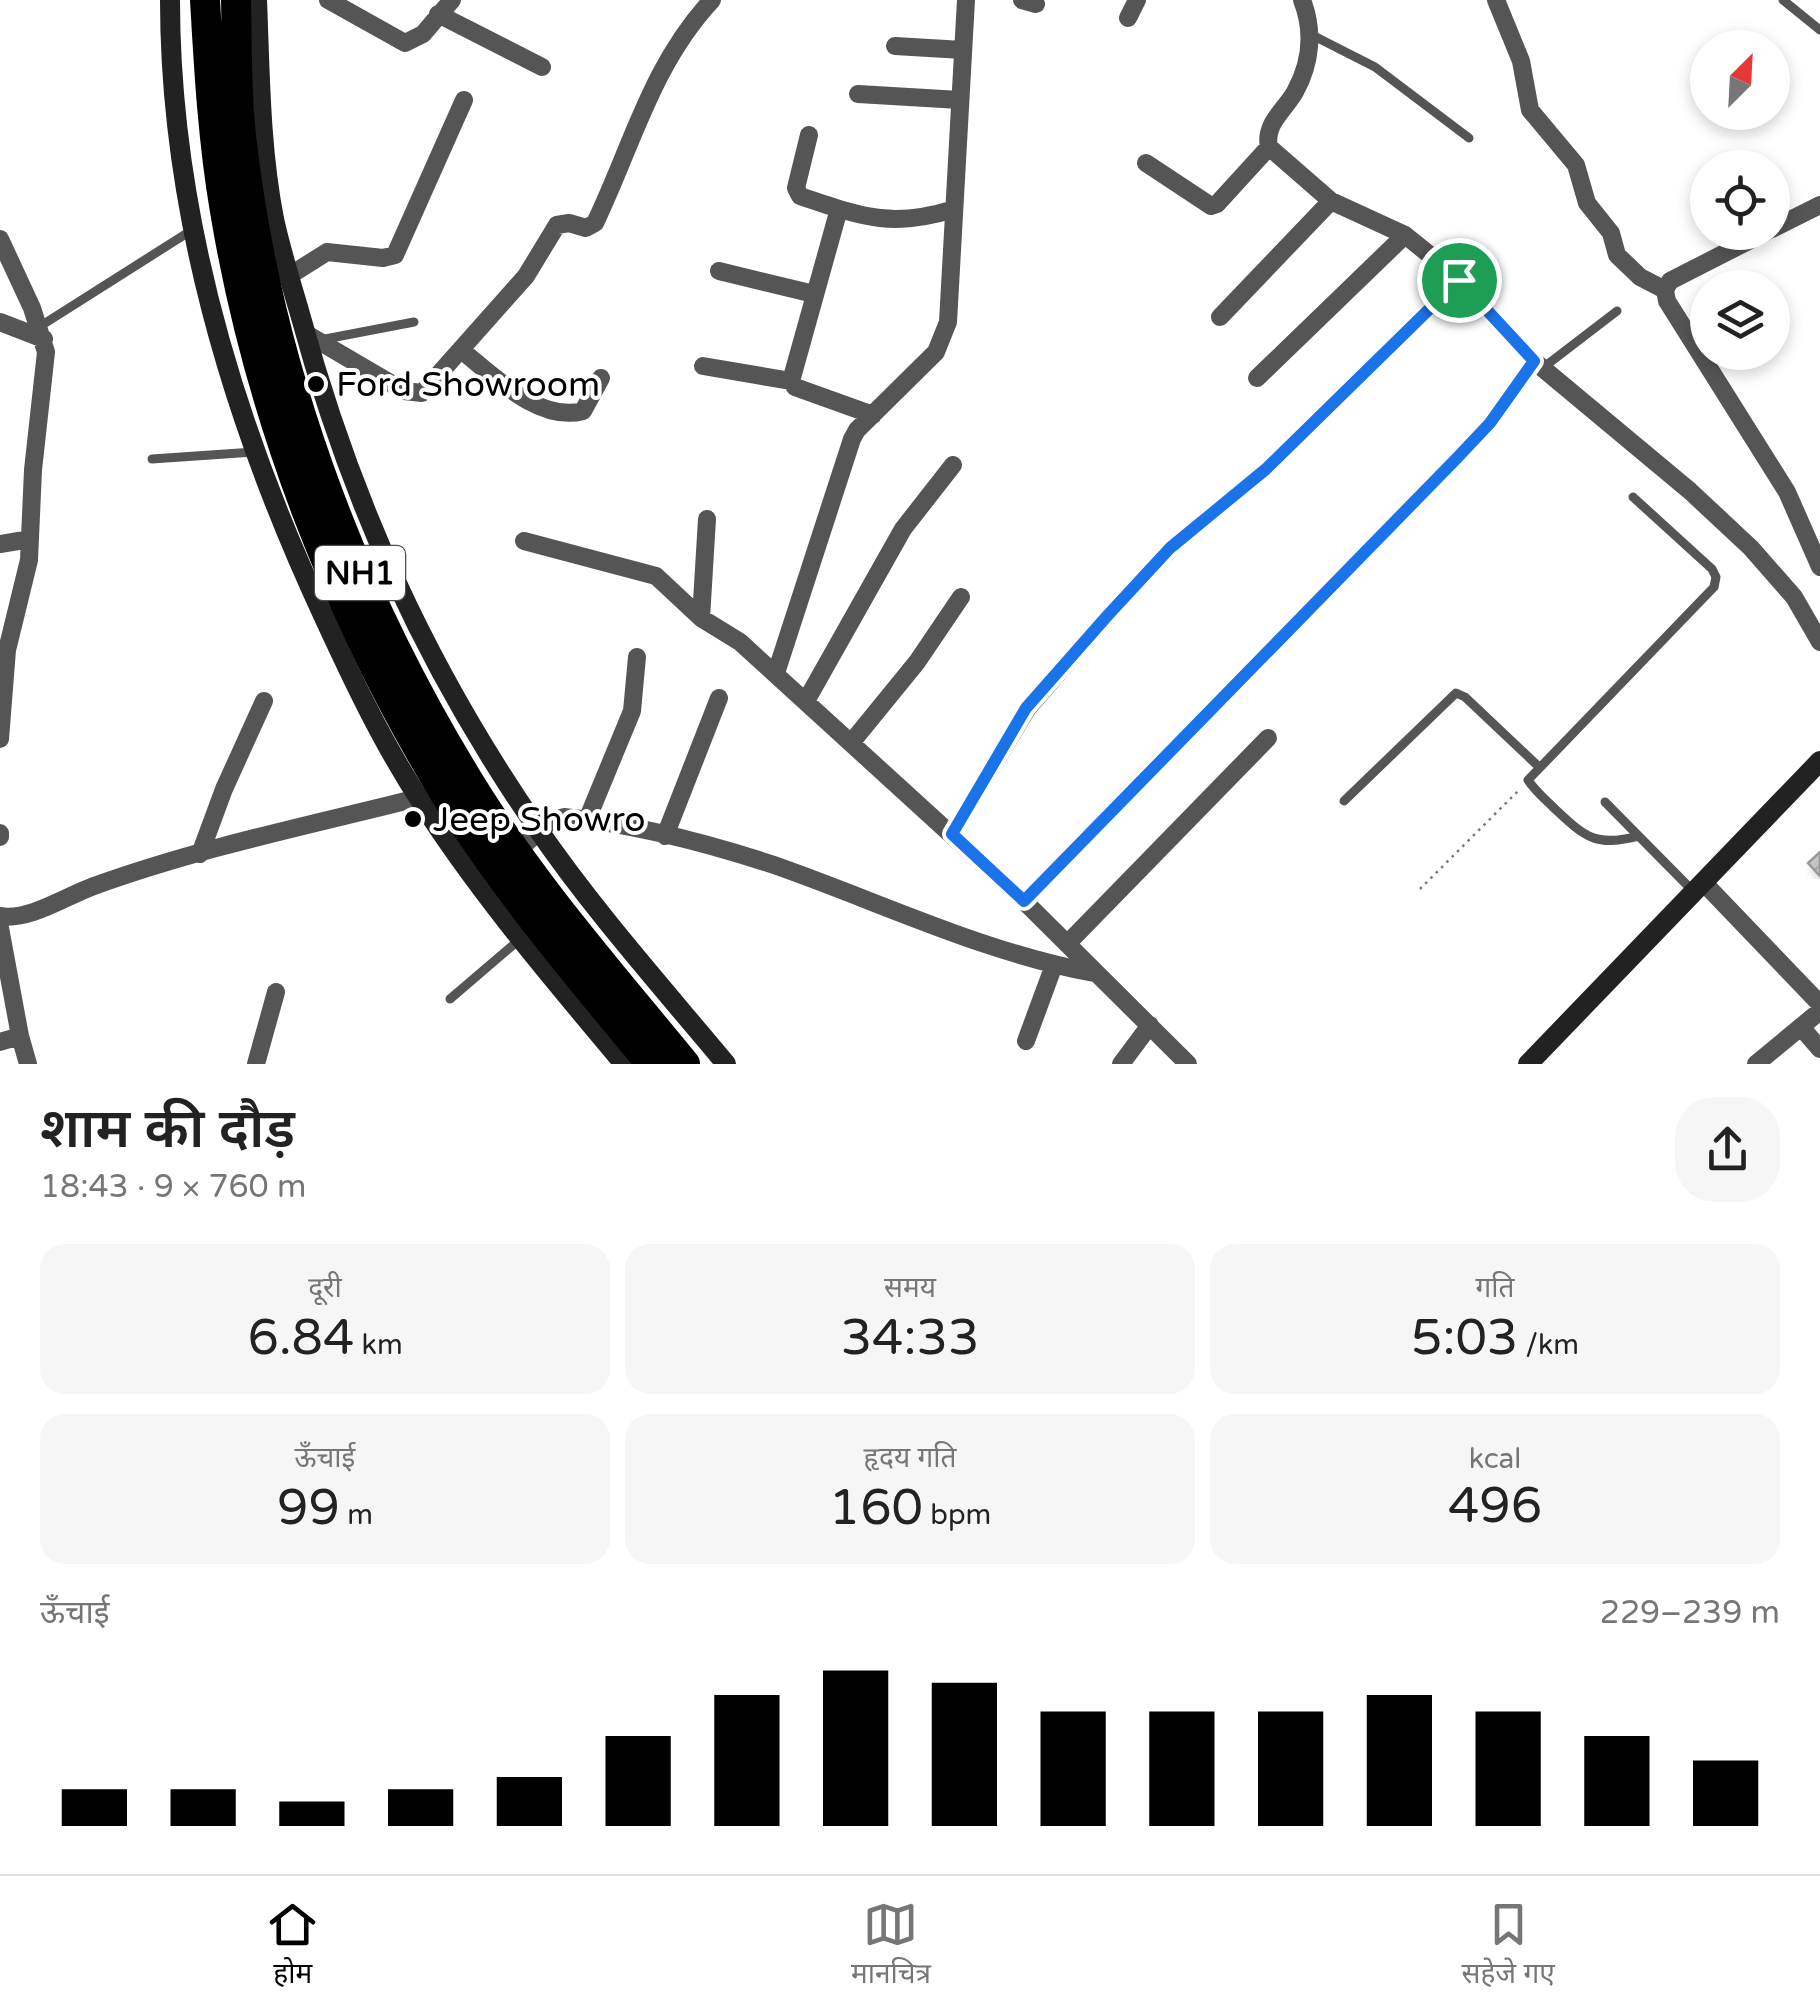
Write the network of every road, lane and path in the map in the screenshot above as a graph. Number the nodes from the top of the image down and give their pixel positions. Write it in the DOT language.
graph roads {
  1 [pos="170,0"];
  2 [pos="205,0"];
  3 [pos="236,0"];
  4 [pos="257,0"];
  5 [pos="328,0"];
  6 [pos="452,0"];
  7 [pos="712,0"];
  8 [pos="966,0"];
  9 [pos="1138,0"];
  10 [pos="1302,0"];
  11 [pos="1496,0"];
  12 [pos="1783,0"];
  13 [pos="438,14"];
  14 [pos="1128,18"];
  15 [pos="1820,30"];
  16 [pos="1310,34"];
  17 [pos="895,46"];
  18 [pos="963,50"];
  19 [pos="542,68"];
  20 [pos="858,94"];
  21 [pos="464,100"];
  22 [pos="960,100"];
  23 [pos="809,134"];
  24 [pos="1469,138"];
  25 [pos="1269,147"];
  26 [pos="1146,162"];
  27 [pos="1331,201"];
  28 [pos="1820,206"];
  29 [pos="839,209"];
  30 [pos="954,210"];
  31 [pos="1790,221"];
  32 [pos="192,230"];
  33 [pos="1405,235"];
  34 [pos="0,239"];
  35 [pos="1731,250"];
  36 [pos="719,271"];
  37 [pos="290,276"];
  38 [pos="1459,280"];
  39 [pos="1664,290"];
  40 [pos="814,294"];
  41 [pos="1617,311"];
  42 [pos="1220,316"];
  43 [pos="0,322"];
  44 [pos="414,322"];
  45 [pos="42,333"];
  46 [pos="311,336"];
  47 [pos="462,350"];
  48 [pos="1539,364"];
  49 [pos="703,366"];
  50 [pos="601,378"];
  51 [pos="1257,378"];
  52 [pos="791,382"];
  53 [pos="873,414"];
  54 [pos="254,452"];
  55 [pos="152,459"];
  56 [pos="953,465"];
  57 [pos="1633,496"];
  58 [pos="707,519"];
  59 [pos="30,539"];
  60 [pos="524,541"];
  61 [pos="0,544"];
  62 [pos="1820,567"];
  63 [pos="961,597"];
  64 [pos="701,618"];
  65 [pos="1820,642"];
  66 [pos="4,650"];
  67 [pos="636,657"];
  68 [pos="776,673"];
  69 [pos="719,698"];
  70 [pos="806,701"];
  71 [pos="264,702"];
  72 [pos="1268,738"];
  73 [pos="0,739"];
  74 [pos="851,744"];
  75 [pos="1819,764"];
  76 [pos="1538,766"];
  77 [pos="1528,780"];
  78 [pos="418,798"];
  79 [pos="1344,801"];
  80 [pos="1605,802"];
  81 [pos="587,820"];
  82 [pos="952,834"];
  83 [pos="664,836"];
  84 [pos="1639,836"];
  85 [pos="528,841"];
  86 [pos="200,854"];
  87 [pos="1699,887"];
  88 [pos="1420,889"];
  89 [pos="1024,901"];
  90 [pos="0,916"];
  91 [pos="0,928"];
  92 [pos="521,938"];
  93 [pos="1067,944"];
  94 [pos="1054,965"];
  95 [pos="1094,973"];
  96 [pos="276,992"];
  97 [pos="450,999"];
  98 [pos="620,1006"];
  99 [pos="1820,1008"];
  100 [pos="1150,1026"];
  101 [pos="1801,1026"];
  102 [pos="20,1036"];
  103 [pos="1026,1041"];
  104 [pos="0,1042"];
  105 [pos="1820,1049"];
  106 [pos="28,1064"];
  107 [pos="256,1064"];
  108 [pos="624,1064"];
  109 [pos="651,1064"];
  110 [pos="685,1064"];
  111 [pos="726,1064"];
  112 [pos="1121,1064"];
  113 [pos="1188,1064"];
  114 [pos="1528,1064"];
  115 [pos="1756,1064"];
  1 -- 32 [label="street"];
  2 -- 98 [label="highway, NH1"];
  3 -- 85 [label="highway, NH1"];
  4 -- 37 [label="street"];
  5 -- 13 [label="street"];
  6 -- 13 [label="street"];
  7 -- 47 [label="street"];
  8 -- 18 [label="street"];
  9 -- 14 [label="street"];
  10 -- 16 [label="street"];
  11 -- 39 [label="street"];
  12 -- 15 [label="lane"];
  13 -- 19 [label="street"];
  16 -- 24 [label="lane"];
  16 -- 25 [label="street"];
  17 -- 18 [label="street"];
  18 -- 22 [label="street"];
  20 -- 22 [label="street"];
  21 -- 37 [label="street"];
  22 -- 30 [label="street"];
  23 -- 29 [label="street"];
  25 -- 26 [label="street"];
  25 -- 27 [label="street"];
  27 -- 33 [label="street"];
  27 -- 42 [label="street"];
  28 -- 31 [label="street"];
  29 -- 30 [label="street"];
  29 -- 40 [label="street"];
  30 -- 53 [label="street"];
  32 -- 45 [label="lane"];
  32 -- 54 [label="street"];
  33 -- 38 [label="street"];
  33 -- 51 [label="street"];
  34 -- 45 [label="street"];
  35 -- 39 [label="street"];
  36 -- 40 [label="street"];
  37 -- 46 [label="street"];
  38 -- 48 [label="street"];
  38 -- 82 [label="street"];
  39 -- 62 [label="street"];
  40 -- 52 [label="street"];
  41 -- 48 [label="lane"];
  43 -- 45 [label="street"];
  44 -- 46 [label="lane"];
  45 -- 59 [label="street"];
  46 -- 47 [label="street"];
  46 -- 85 [label="street"];
  47 -- 50 [label="street"];
  48 -- 65 [label="street"];
  48 -- 89 [label="street"];
  49 -- 52 [label="street"];
  52 -- 53 [label="street"];
  53 -- 68 [label="street"];
  54 -- 55 [label="lane"];
  54 -- 78 [label="street"];
  56 -- 70 [label="street"];
  57 -- 76 [label="lane"];
  58 -- 64 [label="street"];
  59 -- 61 [label="street"];
  59 -- 66 [label="street"];
  60 -- 64 [label="street"];
  63 -- 74 [label="street"];
  64 -- 68 [label="street"];
  66 -- 73 [label="street"];
  67 -- 81 [label="street"];
  68 -- 70 [label="street"];
  69 -- 83 [label="street"];
  70 -- 74 [label="street"];
  71 -- 86 [label="street"];
  72 -- 93 [label="street"];
  74 -- 82 [label="street"];
  75 -- 87 [label="street"];
  76 -- 77 [label="lane"];
  76 -- 79 [label="lane"];
  77 -- 84 [label="lane"];
  77 -- 88 [label="path"];
  78 -- 86 [label="street"];
  78 -- 92 [label="street"];
  80 -- 84 [label="lane"];
  81 -- 83 [label="street"];
  81 -- 85 [label="street"];
  82 -- 89 [label="street"];
  83 -- 94 [label="street"];
  84 -- 87 [label="lane"];
  85 -- 98 [label="highway, NH1"];
  85 -- 111 [label="street"];
  86 -- 90 [label="street"];
  87 -- 99 [label="street"];
  87 -- 114 [label="street"];
  89 -- 93 [label="street"];
  91 -- 102 [label="street"];
  92 -- 97 [label="lane"];
  92 -- 108 [label="street"];
  93 -- 95 [label="street"];
  94 -- 95 [label="street"];
  94 -- 103 [label="street"];
  95 -- 100 [label="street"];
  96 -- 107 [label="street"];
  98 -- 109 [label="highway, NH1"];
  98 -- 110 [label="highway, NH1"];
  99 -- 101 [label="street"];
  100 -- 112 [label="street"];
  100 -- 113 [label="street"];
  101 -- 105 [label="street"];
  101 -- 115 [label="street"];
  102 -- 104 [label="street"];
  102 -- 106 [label="street"];
}
